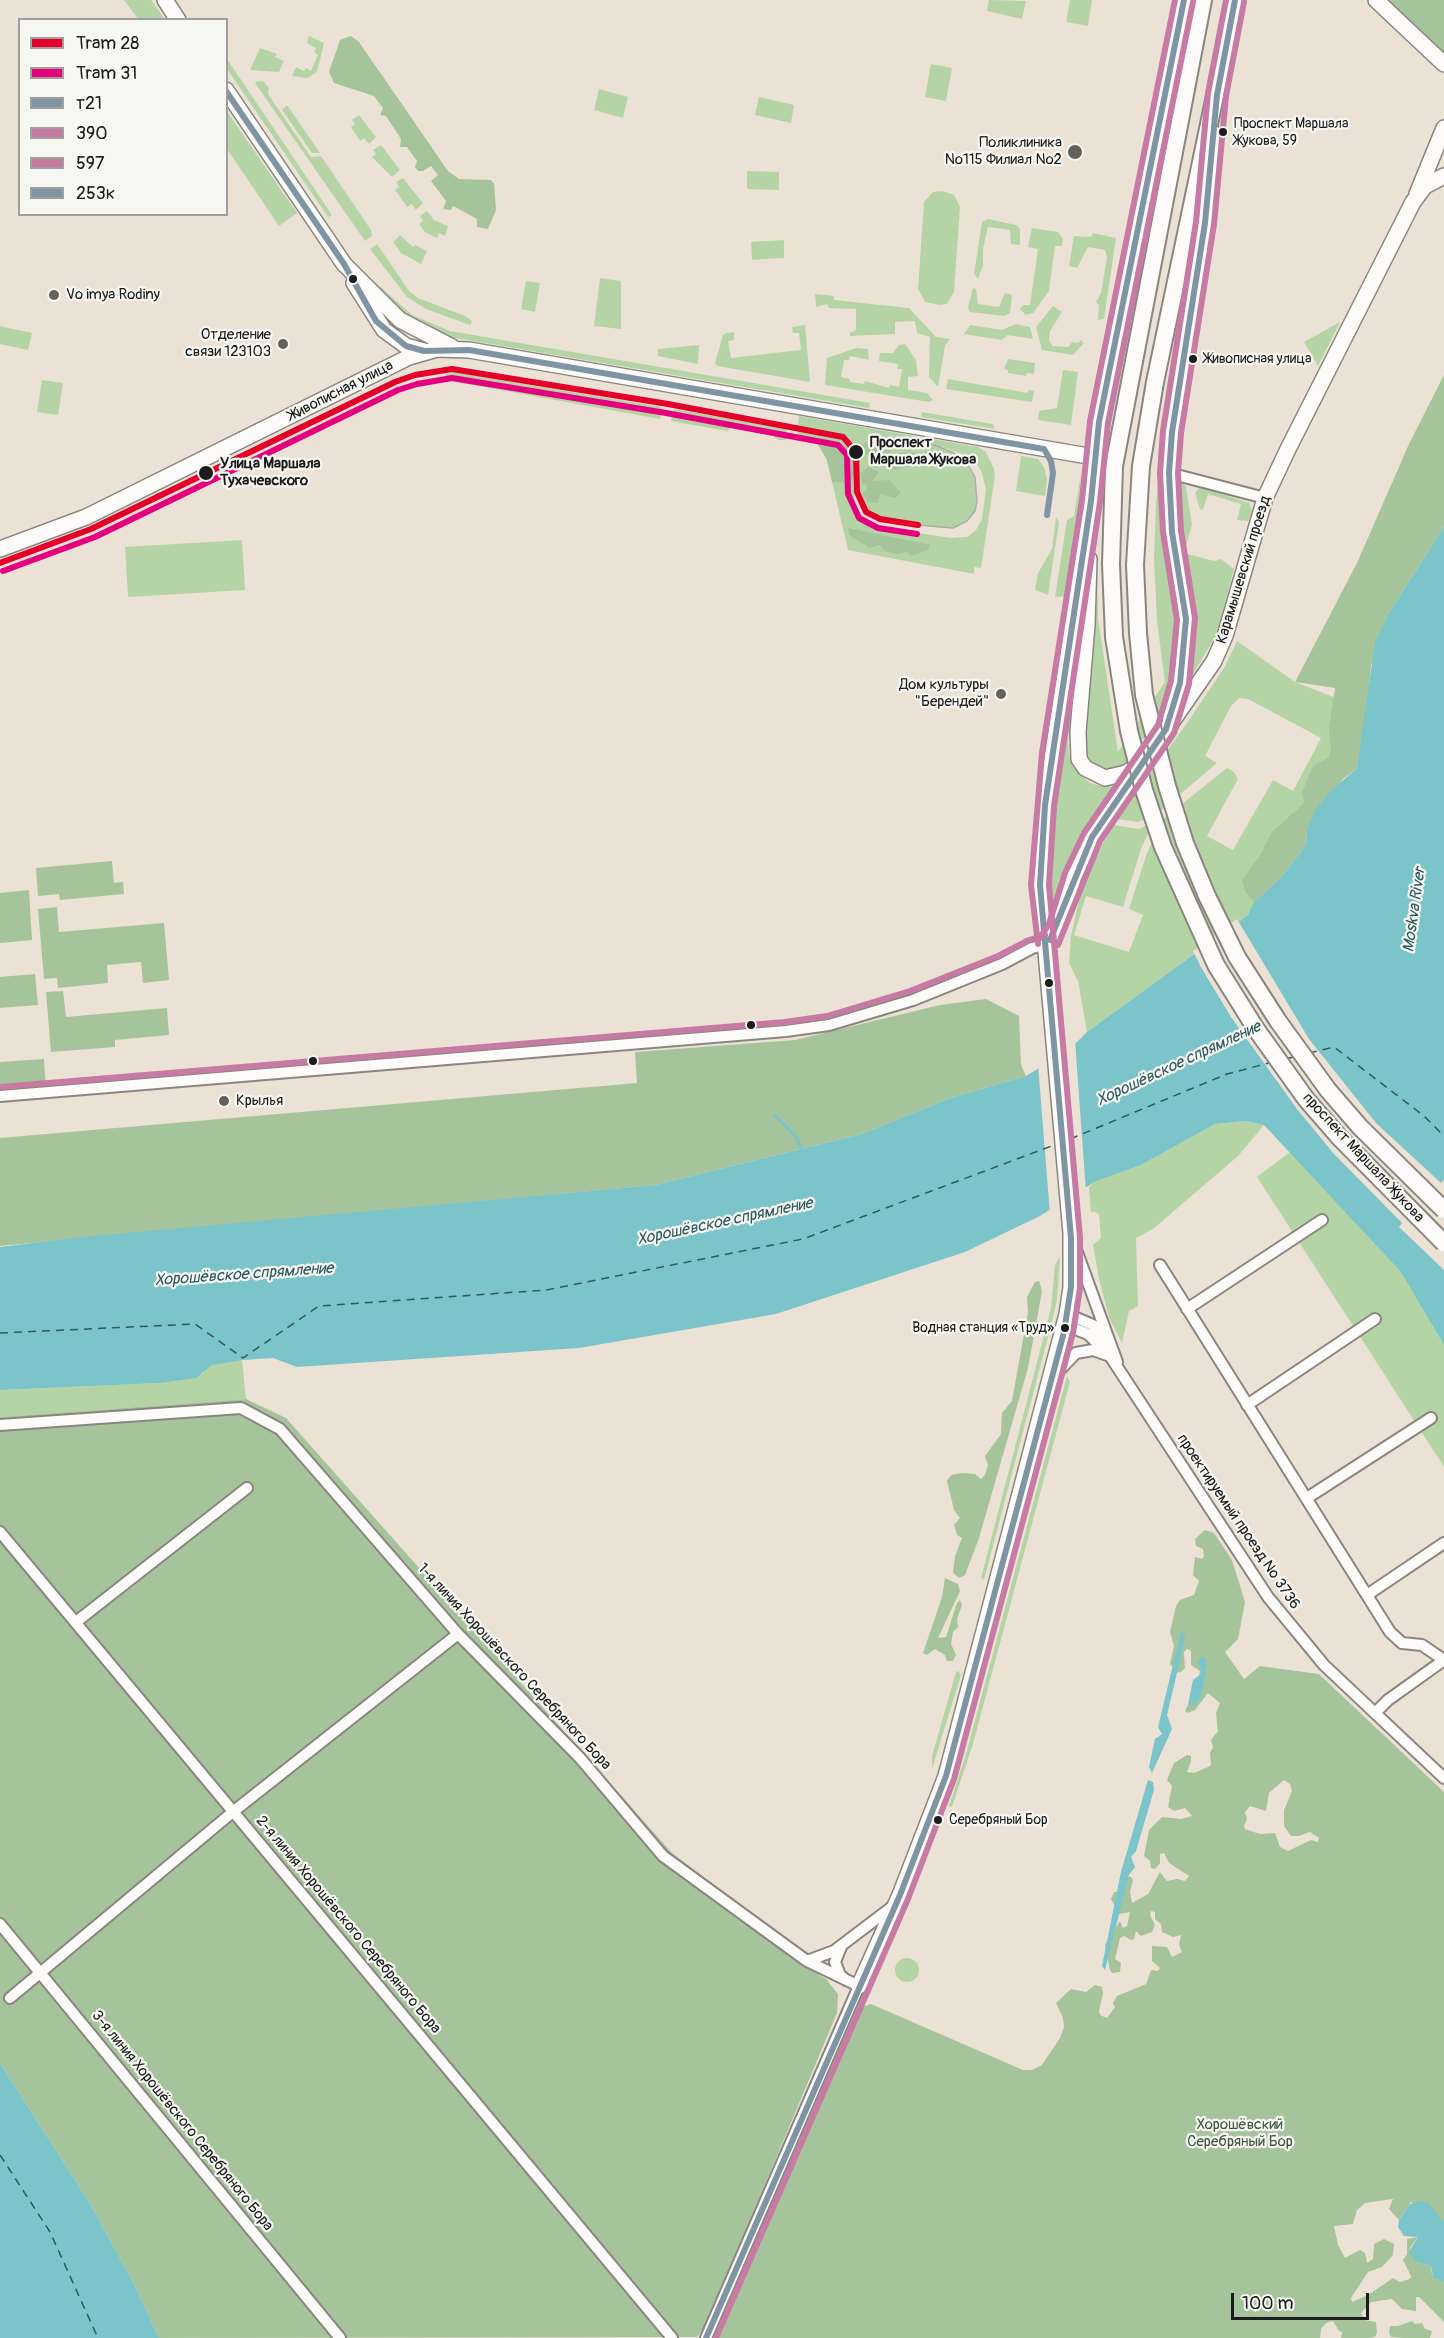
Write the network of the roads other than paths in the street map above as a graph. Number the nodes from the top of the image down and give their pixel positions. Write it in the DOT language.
graph roads {
  1 [pos="165,0"];
  2 [pos="1184,0"];
  3 [pos="1203,0"];
  4 [pos="1376,0"];
  5 [pos="1237,3"];
  6 [pos="177,18"];
  7 [pos="1444,64"];
  8 [pos="228,93"];
  9 [pos="1217,94"];
  10 [pos="1444,128"];
  11 [pos="1431,157"];
  12 [pos="1440,178"];
  13 [pos="1415,200"];
  14 [pos="344,264"];
  15 [pos="384,330"];
  16 [pos="418,331"];
  17 [pos="455,348"];
  18 [pos="424,351"];
  19 [pos="379,371"];
  20 [pos="1094,457"];
  21 [pos="1168,472"];
  22 [pos="1265,498"];
  23 [pos="1090,501"];
  24 [pos="0,549"];
  25 [pos="1166,729"];
  26 [pos="1143,762"];
  27 [pos="1047,944"];
  28 [pos="0,1096"];
  29 [pos="1444,1210"];
  30 [pos="1322,1220"];
  31 [pos="1071,1235"];
  32 [pos="1444,1243"];
  33 [pos="1161,1265"];
  34 [pos="1187,1309"];
  35 [pos="1066,1319"];
  36 [pos="1375,1319"];
  37 [pos="1111,1355"];
  38 [pos="1051,1382"];
  39 [pos="1247,1405"];
  40 [pos="1431,1418"];
  41 [pos="0,1425"];
  42 [pos="247,1488"];
  43 [pos="1307,1498"];
  44 [pos="0,1532"];
  45 [pos="1444,1543"];
  46 [pos="1367,1595"];
  47 [pos="76,1623"];
  48 [pos="458,1634"];
  49 [pos="1444,1660"];
  50 [pos="1376,1712"];
  51 [pos="1444,1778"];
  52 [pos="234,1811"];
  53 [pos="0,1924"];
  54 [pos="879,1927"];
  55 [pos="841,1946"];
  56 [pos="807,1961"];
  57 [pos="41,1972"];
  58 [pos="853,1983"];
  59 [pos="10,1998"];
  60 [pos="340,2338"];
  61 [pos="672,2338"];
  62 [pos="706,2338"];
  1 -- 6 [label="street"];
  2 -- 20 [label="street"];
  3 -- 32 [label="main road, проспект Маршала Жукова, bridge"];
  4 -- 7 [label="street"];
  5 -- 9 [label="main road, проспект Маршала Жукова"];
  8 -- 14 [label="street"];
  9 -- 21 [label="street"];
  9 -- 29 [label="main road, проспект Маршала Жукова, bridge"];
  10 -- 11 [label="street"];
  11 -- 12 [label="street"];
  11 -- 13 [label="street"];
  12 -- 13 [label="street"];
  13 -- 22 [label="street, Карамышевский проезд"];
  14 -- 15 [label="street"];
  14 -- 16 [label="street"];
  15 -- 18 [label="street"];
  15 -- 19 [label="street"];
  16 -- 17 [label="street"];
  16 -- 18 [label="street"];
  17 -- 18 [label="street, Живописная улица"];
  17 -- 20 [label="street, Живописная улица"];
  18 -- 19 [label="street, Живописная улица"];
  19 -- 24 [label="street, Живописная улица"];
  20 -- 23 [label="street"];
  21 -- 22 [label="street"];
  21 -- 25 [label="street"];
  22 -- 25 [label="street, Карамышевский проезд"];
  23 -- 26 [label="street"];
  23 -- 27 [label="street"];
  25 -- 26 [label="street, Карамышевский проезд"];
  26 -- 27 [label="street, Карамышевский проезд"];
  27 -- 28 [label="street"];
  27 -- 31 [label="street"];
  30 -- 34 [label="street"];
  31 -- 35 [label="street"];
  31 -- 37 [label="street, проектируемый проезд № 3736"];
  33 -- 34 [label="street"];
  34 -- 39 [label="street"];
  35 -- 37 [label="street"];
  35 -- 38 [label="street"];
  36 -- 39 [label="street"];
  37 -- 38 [label="street"];
  37 -- 50 [label="street, проектируемый проезд № 3736"];
  38 -- 54 [label="street"];
  39 -- 43 [label="street"];
  40 -- 43 [label="street"];
  41 -- 48 [label="street, 1-я линия Хорошёвского Серебряного Бора"];
  42 -- 47 [label="street"];
  43 -- 46 [label="street"];
  44 -- 47 [label="street, 2-я линия Хорошёвского Серебряного Бора"];
  45 -- 46 [label="street"];
  46 -- 49 [label="street"];
  47 -- 52 [label="street, 2-я линия Хорошёвского Серебряного Бора"];
  48 -- 52 [label="street"];
  48 -- 56 [label="street, 1-я линия Хорошёвского Серебряного Бора"];
  49 -- 50 [label="street"];
  50 -- 51 [label="street, проектируемый проезд № 3736"];
  52 -- 57 [label="street"];
  52 -- 61 [label="street, 2-я линия Хорошёвского Серебряного Бора"];
  53 -- 57 [label="street, 3-я линия Хорошёвского Серебряного Бора"];
  54 -- 55 [label="street"];
  54 -- 58 [label="street"];
  55 -- 56 [label="street"];
  55 -- 58 [label="street"];
  56 -- 58 [label="street, 1-я линия Хорошёвского Серебряного Бора"];
  57 -- 59 [label="street"];
  57 -- 60 [label="street, 3-я линия Хорошёвского Серебряного Бора"];
  58 -- 62 [label="street"];
}
